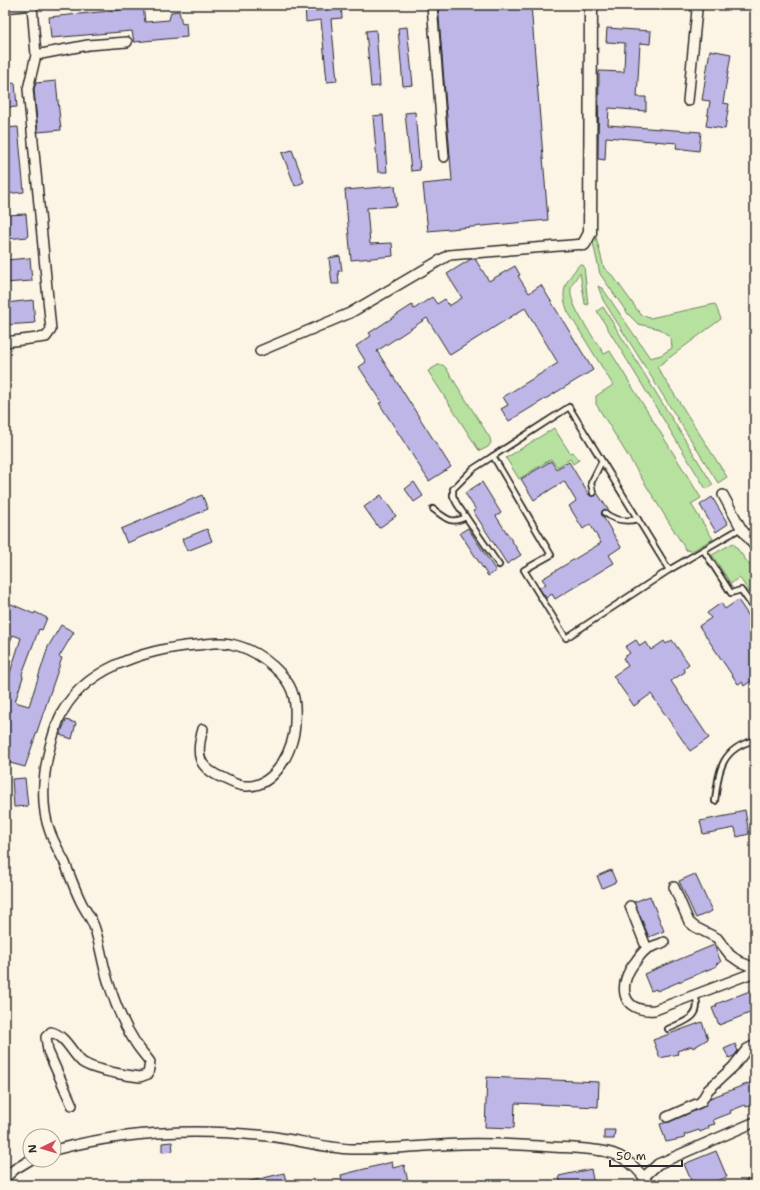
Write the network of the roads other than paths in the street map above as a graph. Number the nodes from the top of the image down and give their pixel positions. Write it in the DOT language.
graph roads {
  1 [pos="32,5"];
  2 [pos="432,5"];
  3 [pos="591,5"];
  4 [pos="693,5"];
  5 [pos="5,8"];
  6 [pos="127,42"];
  7 [pos="36,55"];
  8 [pos="688,101"];
  9 [pos="444,157"];
  10 [pos="584,244"];
  11 [pos="5,342"];
  12 [pos="260,351"];
  13 [pos="493,456"];
  14 [pos="602,461"];
  15 [pos="593,493"];
  16 [pos="723,495"];
  17 [pos="433,509"];
  18 [pos="605,513"];
  19 [pos="466,517"];
  20 [pos="638,519"];
  21 [pos="741,528"];
  22 [pos="755,547"];
  23 [pos="704,551"];
  24 [pos="499,565"];
  25 [pos="669,570"];
  26 [pos="755,610"];
  27 [pos="202,729"];
  28 [pos="755,740"];
  29 [pos="715,801"];
  30 [pos="674,887"];
  31 [pos="630,906"];
  32 [pos="664,942"];
  33 [pos="647,949"];
  34 [pos="755,968"];
  35 [pos="755,972"];
  36 [pos="695,995"];
  37 [pos="668,1029"];
  38 [pos="755,1045"];
  39 [pos="72,1105"];
  40 [pos="667,1117"];
  41 [pos="755,1122"];
  42 [pos="62,1148"];
  43 [pos="22,1165"];
  44 [pos="5,1178"];
  45 [pos="647,1181"];
  46 [pos="755,1182"];
  47 [pos="749,1185"];
  1 -- 5 [label="street"];
  1 -- 7 [label="street"];
  2 -- 9 [label="street"];
  3 -- 10 [label="street"];
  4 -- 8 [label="street"];
  6 -- 7 [label="street"];
  7 -- 11 [label="street"];
  10 -- 12 [label="street"];
  13 -- 14 [label="lane"];
  13 -- 19 [label="lane"];
  13 -- 25 [label="lane"];
  14 -- 15 [label="lane"];
  14 -- 20 [label="lane"];
  16 -- 21 [label="street"];
  17 -- 19 [label="lane"];
  18 -- 20 [label="lane"];
  19 -- 24 [label="lane"];
  20 -- 25 [label="lane"];
  21 -- 22 [label="street"];
  21 -- 23 [label="lane"];
  23 -- 25 [label="lane"];
  23 -- 26 [label="lane"];
  27 -- 39 [label="street"];
  28 -- 29 [label="lane"];
  30 -- 34 [label="street"];
  31 -- 33 [label="street"];
  32 -- 33 [label="street"];
  33 -- 36 [label="street"];
  35 -- 36 [label="street"];
  36 -- 37 [label="lane"];
  38 -- 40 [label="street"];
  41 -- 45 [label="street"];
  42 -- 45 [label="street"];
  43 -- 44 [label="street"];
  46 -- 47 [label="street"];
}
